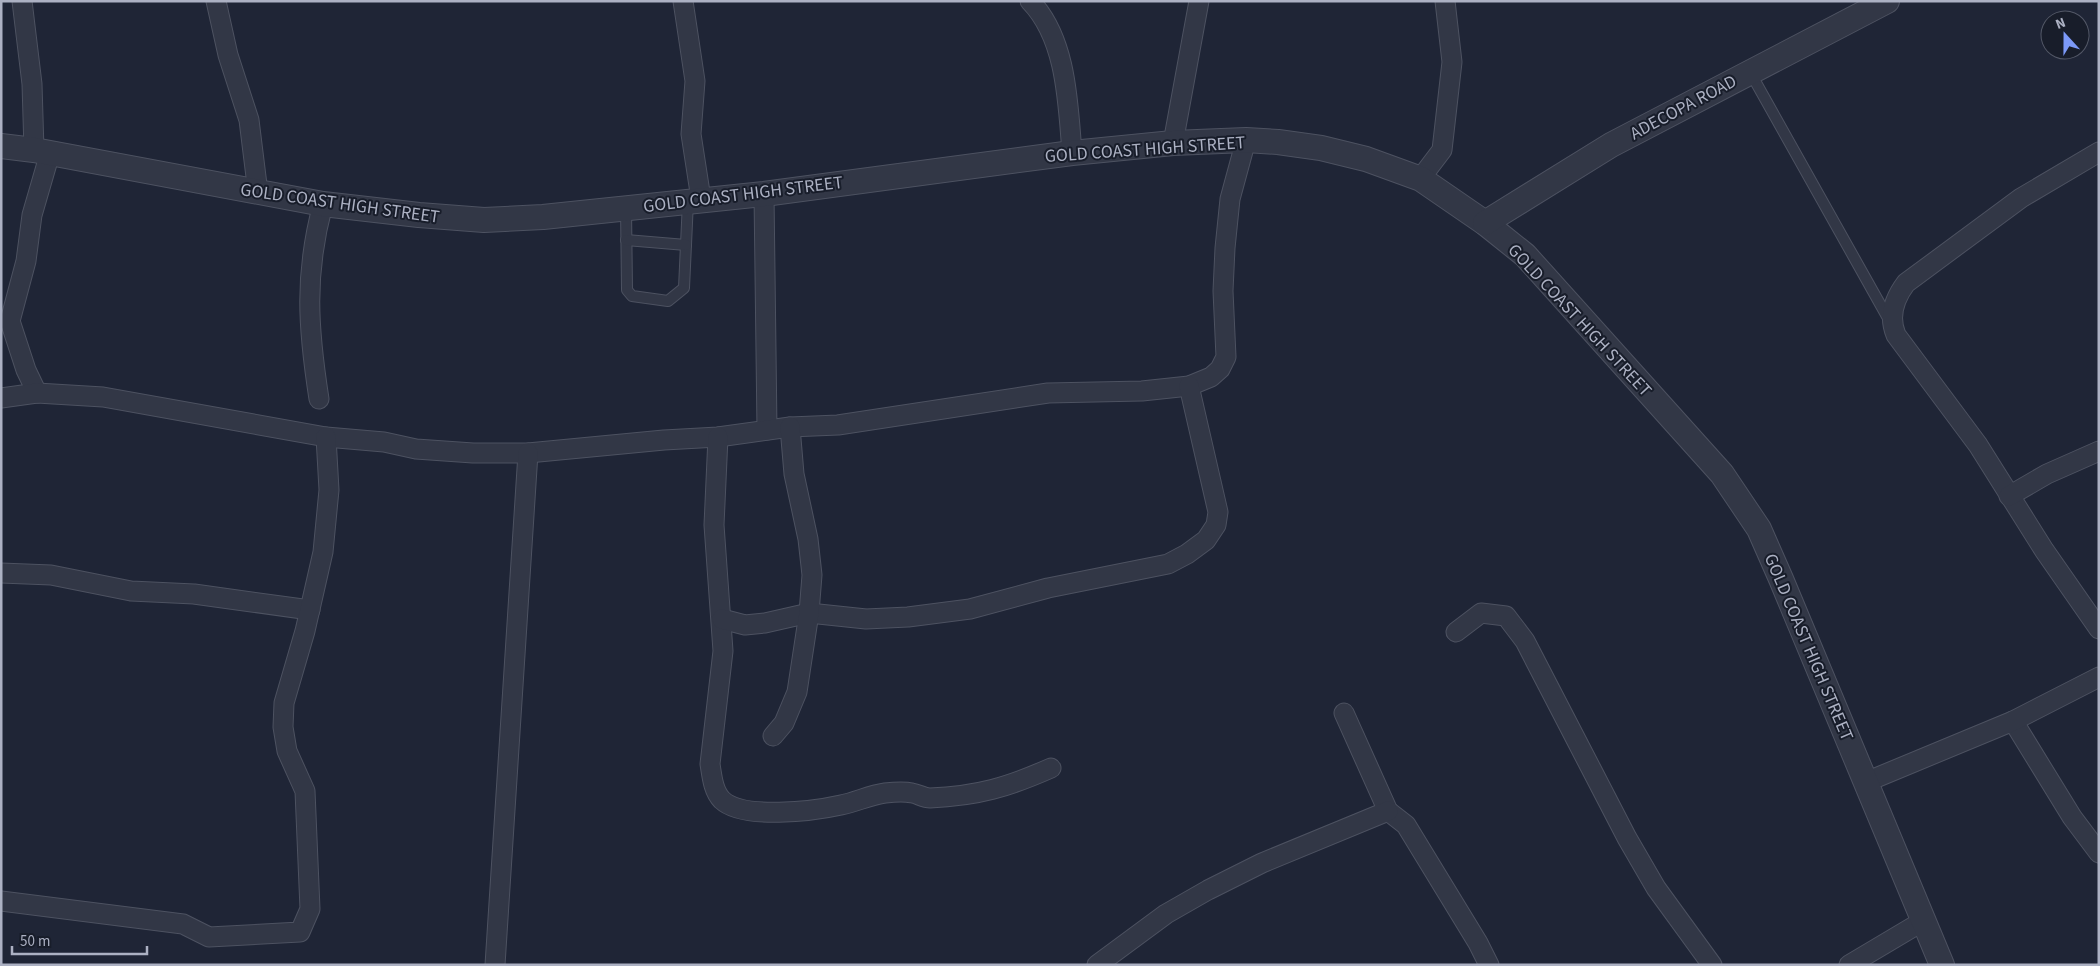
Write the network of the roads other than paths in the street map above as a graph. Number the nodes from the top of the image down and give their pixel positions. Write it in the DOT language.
graph roads {
  1 [pos="22,1"];
  2 [pos="216,1"];
  3 [pos="683,1"];
  4 [pos="1030,1"];
  5 [pos="1199,1"];
  6 [pos="1445,1"];
  7 [pos="1879,3"];
  8 [pos="1750,72"];
  9 [pos="1246,140"];
  10 [pos="1173,143"];
  11 [pos="1,146"];
  12 [pos="42,152"];
  13 [pos="2099,152"];
  14 [pos="1072,153"];
  15 [pos="1420,179"];
  16 [pos="258,193"];
  17 [pos="764,194"];
  18 [pos="695,200"];
  19 [pos="323,204"];
  20 [pos="626,208"];
  21 [pos="1485,223"];
  22 [pos="626,240"];
  23 [pos="686,245"];
  24 [pos="1891,323"];
  25 [pos="1189,386"];
  26 [pos="37,393"];
  27 [pos="1,398"];
  28 [pos="319,399"];
  29 [pos="790,427"];
  30 [pos="767,430"];
  31 [pos="326,437"];
  32 [pos="718,437"];
  33 [pos="2099,452"];
  34 [pos="528,453"];
  35 [pos="2009,496"];
  36 [pos="1,573"];
  37 [pos="310,610"];
  38 [pos="809,613"];
  39 [pos="722,619"];
  40 [pos="2099,629"];
  41 [pos="1456,632"];
  42 [pos="2099,677"];
  43 [pos="1344,714"];
  44 [pos="2013,721"];
  45 [pos="773,736"];
  46 [pos="1051,768"];
  47 [pos="1866,782"];
  48 [pos="1388,811"];
  49 [pos="2099,853"];
  50 [pos="1,900"];
  51 [pos="1923,921"];
  52 [pos="495,965"];
  53 [pos="1097,965"];
  54 [pos="1489,965"];
  55 [pos="1712,965"];
  56 [pos="1849,965"];
  57 [pos="1942,965"];
  1 -- 12 [label="street"];
  2 -- 16 [label="street"];
  3 -- 18 [label="street"];
  4 -- 14 [label="street"];
  5 -- 10 [label="street"];
  6 -- 15 [label="street"];
  7 -- 8 [label="street, ADECOPA ROAD"];
  8 -- 21 [label="street, ADECOPA ROAD"];
  8 -- 24 [label="lane"];
  9 -- 10 [label="street, GOLD COAST HIGH STREET"];
  9 -- 15 [label="street, GOLD COAST HIGH STREET"];
  9 -- 25 [label="street"];
  10 -- 14 [label="street, GOLD COAST HIGH STREET"];
  11 -- 12 [label="street, GOLD COAST HIGH STREET"];
  12 -- 16 [label="street, GOLD COAST HIGH STREET"];
  12 -- 26 [label="street"];
  13 -- 24 [label="street"];
  14 -- 17 [label="street, GOLD COAST HIGH STREET"];
  15 -- 21 [label="street, GOLD COAST HIGH STREET"];
  16 -- 19 [label="street, GOLD COAST HIGH STREET"];
  17 -- 18 [label="street, GOLD COAST HIGH STREET"];
  17 -- 30 [label="street"];
  18 -- 20 [label="street, GOLD COAST HIGH STREET"];
  18 -- 23 [label="lane"];
  19 -- 20 [label="street, GOLD COAST HIGH STREET"];
  19 -- 28 [label="street"];
  20 -- 22 [label="lane"];
  21 -- 47 [label="street, GOLD COAST HIGH STREET"];
  22 -- 23 [label="lane"];
  22 -- 23 [label="lane"];
  24 -- 35 [label="street"];
  25 -- 29 [label="street"];
  25 -- 38 [label="street"];
  26 -- 27 [label="street"];
  26 -- 31 [label="street"];
  29 -- 30 [label="street"];
  29 -- 38 [label="street"];
  30 -- 32 [label="street"];
  31 -- 34 [label="street"];
  31 -- 37 [label="street"];
  32 -- 34 [label="street"];
  32 -- 39 [label="street"];
  33 -- 35 [label="street"];
  34 -- 52 [label="street"];
  35 -- 40 [label="street"];
  36 -- 37 [label="street"];
  37 -- 50 [label="street"];
  38 -- 39 [label="street"];
  38 -- 45 [label="street"];
  39 -- 46 [label="street"];
  41 -- 55 [label="street"];
  42 -- 44 [label="street"];
  43 -- 48 [label="street"];
  44 -- 47 [label="street"];
  44 -- 49 [label="street"];
  47 -- 51 [label="street, GOLD COAST HIGH STREET"];
  48 -- 53 [label="street"];
  48 -- 54 [label="street"];
  51 -- 56 [label="street"];
  51 -- 57 [label="street, GOLD COAST HIGH STREET"];
}
